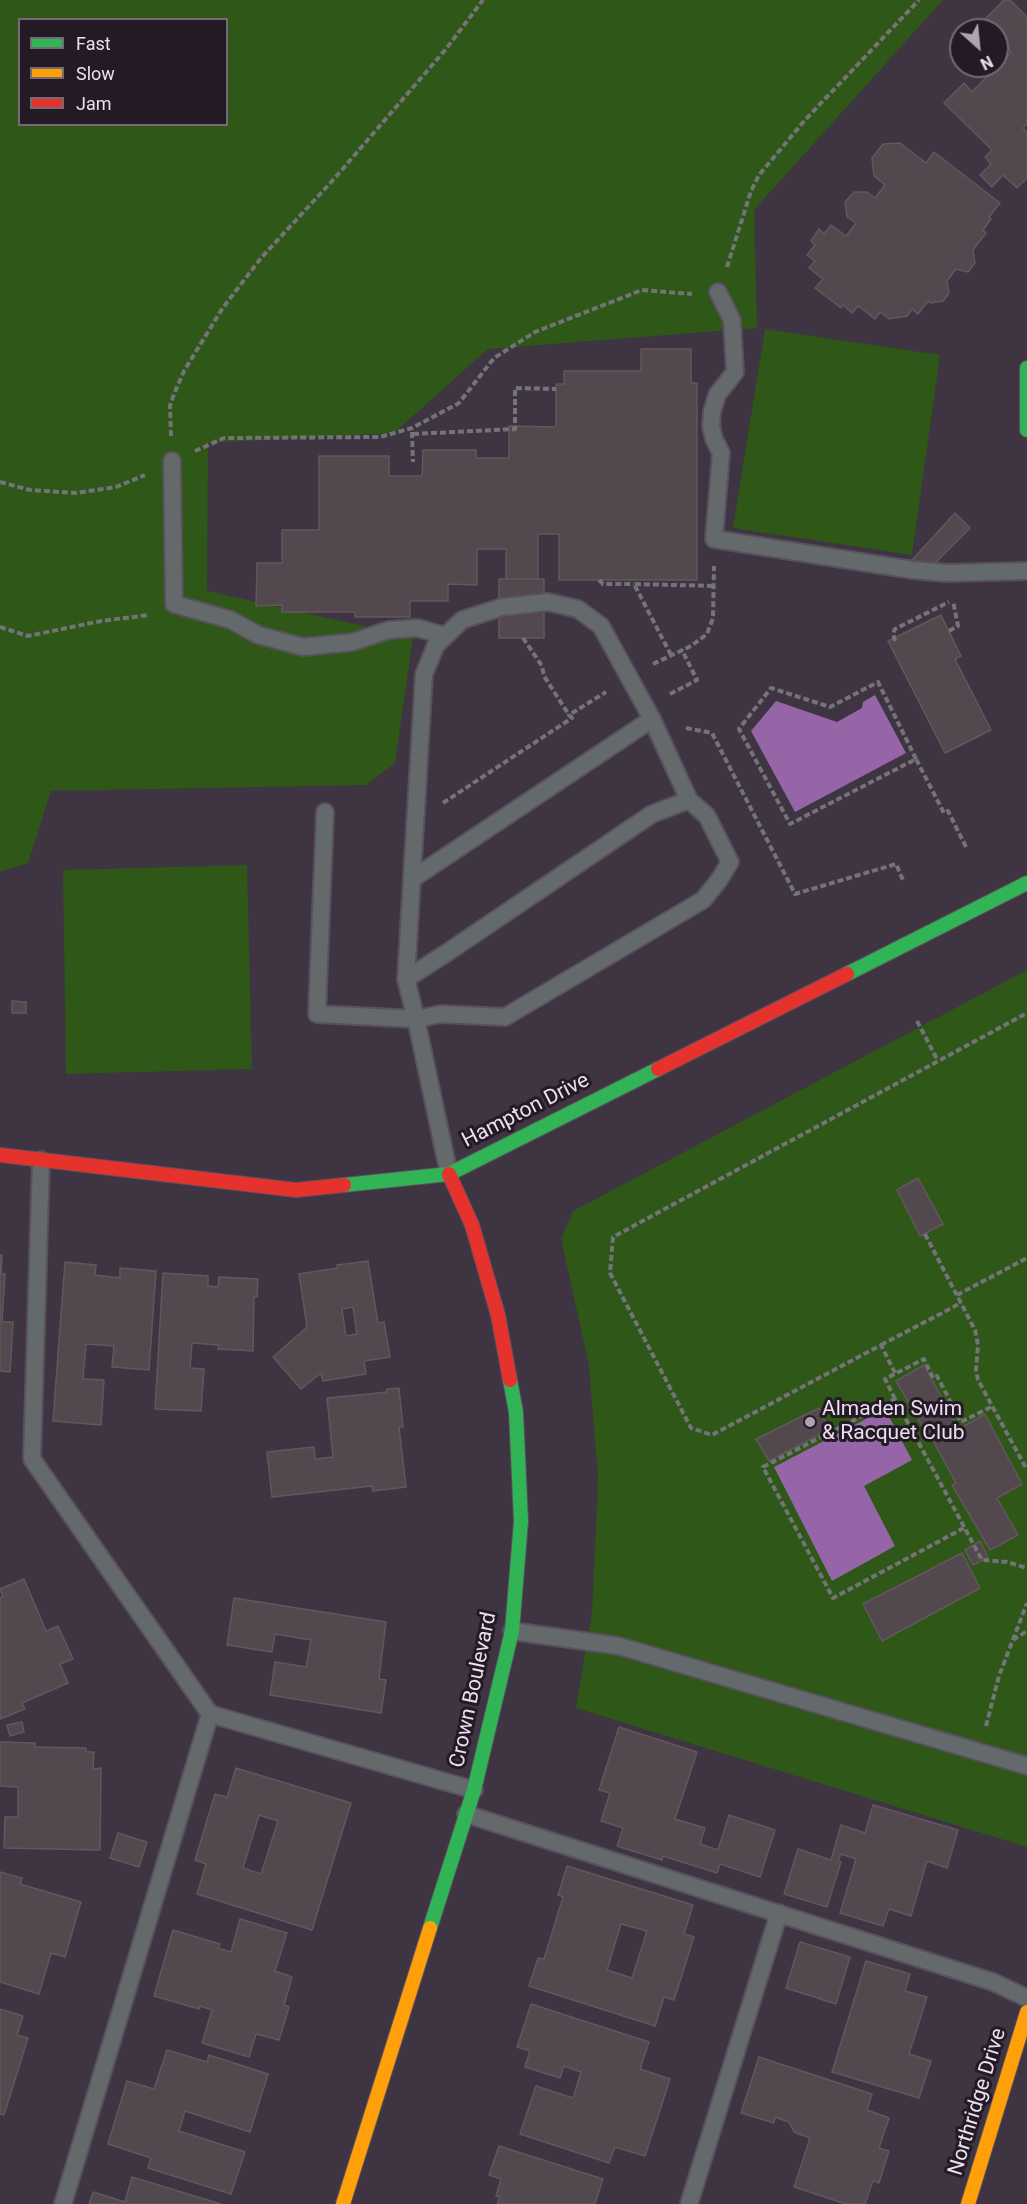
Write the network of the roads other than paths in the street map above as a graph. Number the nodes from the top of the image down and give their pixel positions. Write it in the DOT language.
graph roads {
  1 [pos="718,292"];
  2 [pos="1027,368"];
  3 [pos="1027,430"];
  4 [pos="172,461"];
  5 [pos="1027,571"];
  6 [pos="445,636"];
  7 [pos="652,719"];
  8 [pos="689,800"];
  9 [pos="325,812"];
  10 [pos="412,879"];
  11 [pos="1027,884"];
  12 [pos="406,979"];
  13 [pos="416,1019"];
  14 [pos="0,1155"];
  15 [pos="41,1160"];
  16 [pos="449,1174"];
  17 [pos="512,1630"];
  18 [pos="210,1714"];
  19 [pos="1027,1766"];
  20 [pos="474,1790"];
  21 [pos="466,1814"];
  22 [pos="779,1913"];
  23 [pos="1027,1998"];
  24 [pos="1027,2012"];
  25 [pos="63,2204"];
  26 [pos="343,2204"];
  27 [pos="689,2204"];
  28 [pos="968,2204"];
  1 -- 5 [label="lane"];
  2 -- 3 [label="street"];
  4 -- 6 [label="lane"];
  6 -- 7 [label="lane"];
  6 -- 10 [label="lane"];
  7 -- 8 [label="lane"];
  7 -- 10 [label="lane"];
  8 -- 12 [label="lane"];
  8 -- 13 [label="lane"];
  9 -- 13 [label="lane"];
  10 -- 12 [label="lane"];
  11 -- 16 [label="street, Hampton Drive"];
  12 -- 13 [label="lane"];
  13 -- 16 [label="lane"];
  14 -- 15 [label="street, Hampton Drive"];
  15 -- 16 [label="street, Hampton Drive"];
  15 -- 18 [label="lane"];
  16 -- 17 [label="street, Crown Boulevard"];
  17 -- 19 [label="lane"];
  17 -- 20 [label="street, Crown Boulevard"];
  18 -- 20 [label="lane"];
  18 -- 25 [label="lane"];
  20 -- 21 [label="street, Crown Boulevard"];
  21 -- 22 [label="lane"];
  21 -- 26 [label="street, Crown Boulevard"];
  22 -- 23 [label="lane"];
  22 -- 27 [label="lane"];
  24 -- 28 [label="street, Northridge Drive"];
}
